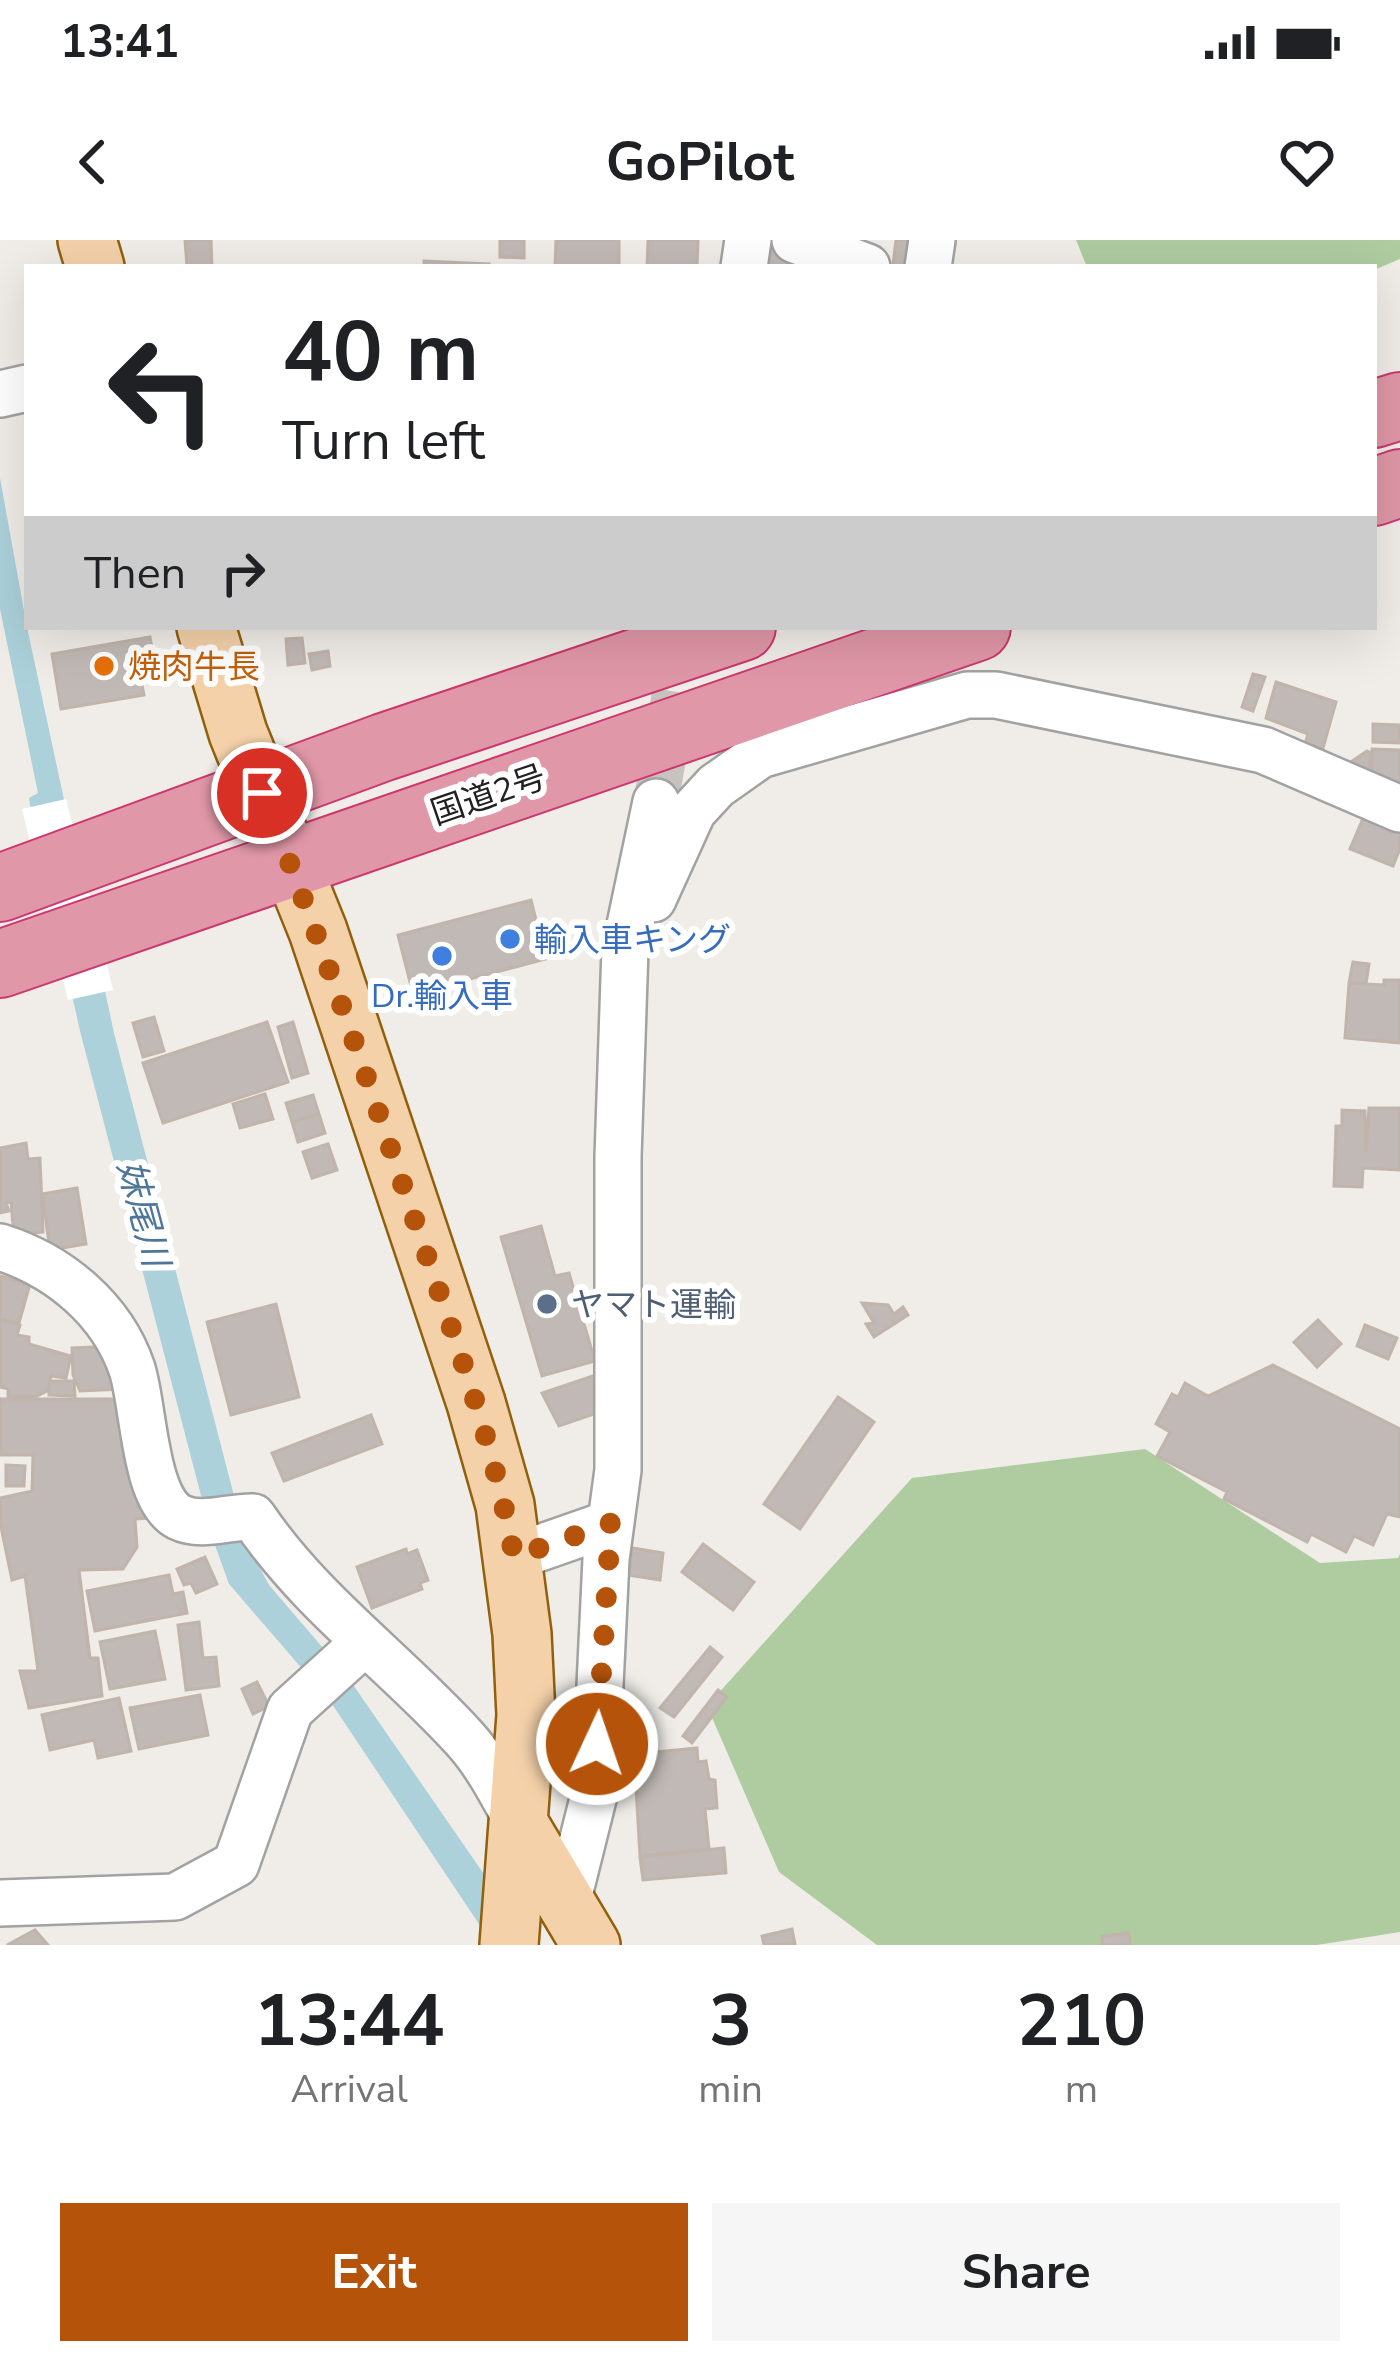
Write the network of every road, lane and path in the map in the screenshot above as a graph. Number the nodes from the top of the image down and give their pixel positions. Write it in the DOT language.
graph roads {
  1 [pos="795,240"];
  2 [pos="859,264"];
  3 [pos="207,630"];
  4 [pos="733,630"];
  5 [pos="968,630"];
  6 [pos="262,793"];
  7 [pos="656,802"];
  8 [pos="1400,809"];
  9 [pos="290,861"];
  10 [pos="40,875"];
  11 [pos="51,946"];
  12 [pos="625,949"];
  13 [pos="0,1247"];
  14 [pos="611,1523"];
  15 [pos="514,1557"];
  16 [pos="358,1648"];
  17 [pos="519,1824"];
  18 [pos="0,1903"];
  19 [pos="579,1926"];
  20 [pos="509,1945"];
  1 -- 2 [label="street"];
  3 -- 6 [label="main road"];
  4 -- 6 [label="highway"];
  5 -- 9 [label="highway, 国道2号"];
  6 -- 9 [label="main road"];
  6 -- 10 [label="highway"];
  7 -- 12 [label="street"];
  8 -- 12 [label="street"];
  9 -- 11 [label="highway, 国道2号"];
  9 -- 15 [label="main road"];
  12 -- 14 [label="street"];
  13 -- 16 [label="street"];
  14 -- 15 [label="street"];
  14 -- 19 [label="street"];
  15 -- 17 [label="main road"];
  16 -- 17 [label="street"];
  16 -- 18 [label="street"];
  17 -- 19 [label="main road"];
  17 -- 20 [label="main road"];
}
